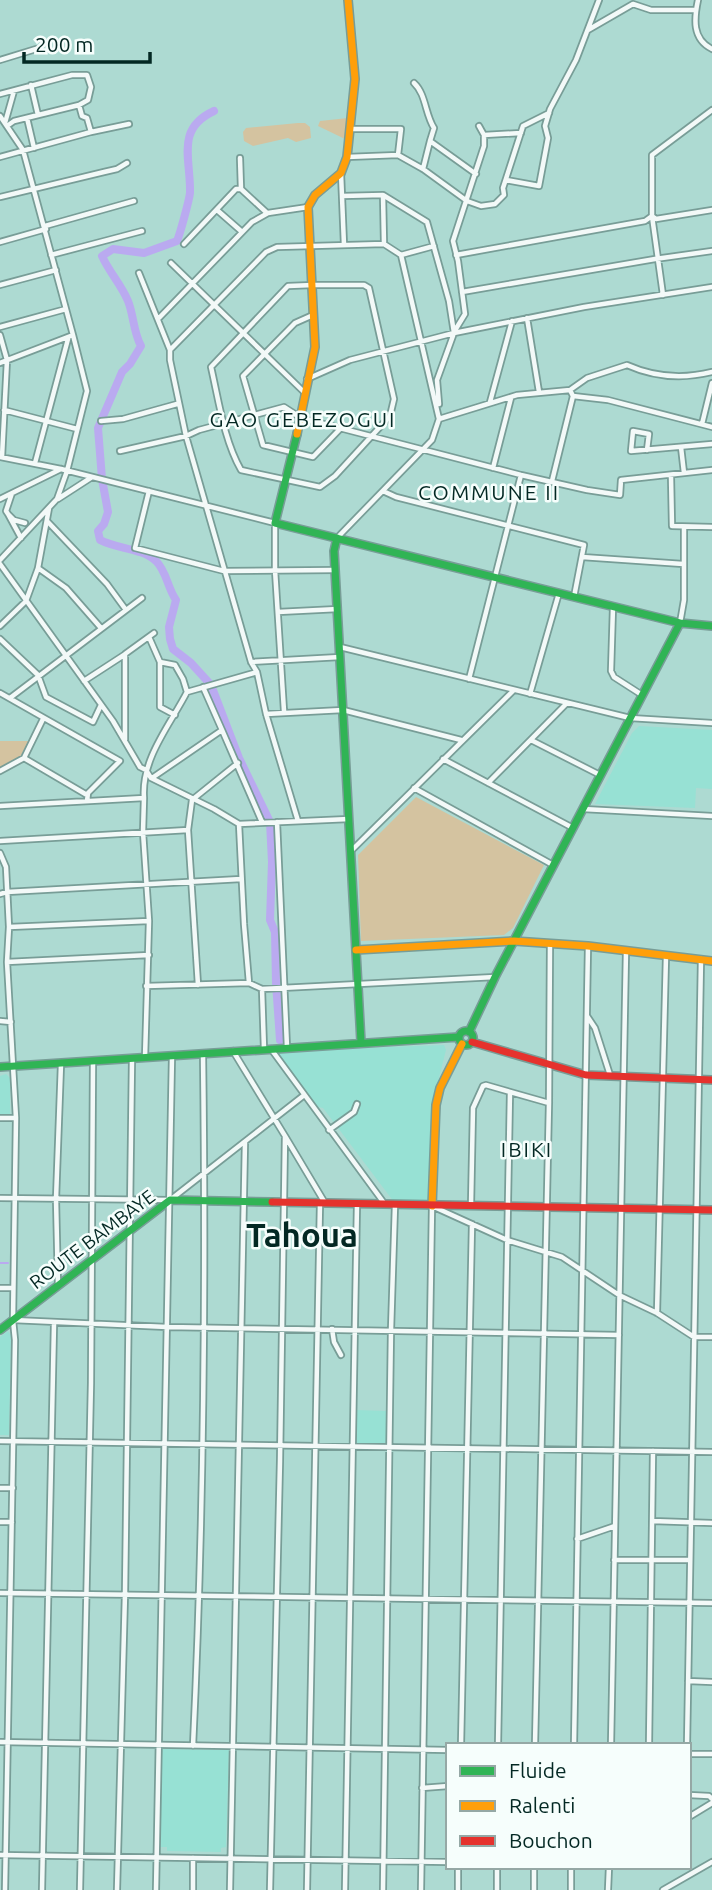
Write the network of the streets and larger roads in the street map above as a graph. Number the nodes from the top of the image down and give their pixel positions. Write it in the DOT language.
graph roads {
  1 [pos="348,0"];
  2 [pos="599,0"];
  3 [pos="698,0"];
  4 [pos="696,10"];
  5 [pos="588,31"];
  6 [pos="36,49"];
  7 [pos="712,49"];
  8 [pos="0,60"];
  9 [pos="414,83"];
  10 [pos="31,85"];
  11 [pos="14,90"];
  12 [pos="0,94"];
  13 [pos="79,105"];
  14 [pos="712,110"];
  15 [pos="549,113"];
  16 [pos="38,115"];
  17 [pos="0,116"];
  18 [pos="27,118"];
  19 [pos="129,124"];
  20 [pos="6,125"];
  21 [pos="479,126"];
  22 [pos="351,129"];
  23 [pos="91,132"];
  24 [pos="521,133"];
  25 [pos="484,135"];
  26 [pos="430,141"];
  27 [pos="34,148"];
  28 [pos="23,150"];
  29 [pos="0,156"];
  30 [pos="398,156"];
  31 [pos="347,157"];
  32 [pos="240,158"];
  33 [pos="127,163"];
  34 [pos="423,169"];
  35 [pos="341,173"];
  36 [pos="476,174"];
  37 [pos="506,180"];
  38 [pos="33,188"];
  39 [pos="241,189"];
  40 [pos="383,195"];
  41 [pos="342,196"];
  42 [pos="0,197"];
  43 [pos="134,201"];
  44 [pos="467,201"];
  45 [pos="308,207"];
  46 [pos="217,210"];
  47 [pos="712,210"];
  48 [pos="268,213"];
  49 [pos="652,216"];
  50 [pos="45,227"];
  51 [pos="142,231"];
  52 [pos="241,231"];
  53 [pos="0,242"];
  54 [pos="184,244"];
  55 [pos="384,244"];
  56 [pos="344,245"];
  57 [pos="309,246"];
  58 [pos="434,246"];
  59 [pos="712,251"];
  60 [pos="51,255"];
  61 [pos="401,255"];
  62 [pos="456,255"];
  63 [pos="656,258"];
  64 [pos="170,263"];
  65 [pos="57,270"];
  66 [pos="139,273"];
  67 [pos="193,283"];
  68 [pos="0,285"];
  69 [pos="313,285"];
  70 [pos="712,287"];
  71 [pos="462,292"];
  72 [pos="663,295"];
  73 [pos="215,304"];
  74 [pos="66,309"];
  75 [pos="314,315"];
  76 [pos="159,318"];
  77 [pos="527,318"];
  78 [pos="512,321"];
  79 [pos="0,327"];
  80 [pos="243,333"];
  81 [pos="454,333"];
  82 [pos="0,335"];
  83 [pos="71,337"];
  84 [pos="422,342"];
  85 [pos="170,350"];
  86 [pos="383,352"];
  87 [pos="265,354"];
  88 [pos="7,360"];
  89 [pos="0,363"];
  90 [pos="712,372"];
  91 [pos="307,380"];
  92 [pos="712,385"];
  93 [pos="570,390"];
  94 [pos="305,393"];
  95 [pos="539,393"];
  96 [pos="573,396"];
  97 [pos="511,397"];
  98 [pos="490,403"];
  99 [pos="177,404"];
  100 [pos="3,410"];
  101 [pos="253,415"];
  102 [pos="301,418"];
  103 [pos="439,419"];
  104 [pos="46,421"];
  105 [pos="101,421"];
  106 [pos="223,423"];
  107 [pos="702,424"];
  108 [pos="712,427"];
  109 [pos="77,429"];
  110 [pos="340,429"];
  111 [pos="186,436"];
  112 [pos="371,437"];
  113 [pos="712,444"];
  114 [pos="681,447"];
  115 [pos="647,450"];
  116 [pos="120,451"];
  117 [pos="421,451"];
  118 [pos="293,453"];
  119 [pos="1,457"];
  120 [pos="35,463"];
  121 [pos="493,468"];
  122 [pos="64,470"];
  123 [pos="712,470"];
  124 [pos="684,473"];
  125 [pos="521,475"];
  126 [pos="671,476"];
  127 [pos="93,477"];
  128 [pos="286,481"];
  129 [pos="552,481"];
  130 [pos="149,491"];
  131 [pos="383,491"];
  132 [pos="12,493"];
  133 [pos="0,499"];
  134 [pos="57,499"];
  135 [pos="205,504"];
  136 [pos="49,508"];
  137 [pos="8,514"];
  138 [pos="47,521"];
  139 [pos="25,523"];
  140 [pos="275,523"];
  141 [pos="508,526"];
  142 [pos="684,527"];
  143 [pos="712,527"];
  144 [pos="21,538"];
  145 [pos="337,538"];
  146 [pos="582,557"];
  147 [pos="0,562"];
  148 [pos="683,564"];
  149 [pos="38,568"];
  150 [pos="275,570"];
  151 [pos="335,570"];
  152 [pos="224,571"];
  153 [pos="495,577"];
  154 [pos="559,593"];
  155 [pos="573,597"];
  156 [pos="142,598"];
  157 [pos="26,601"];
  158 [pos="613,607"];
  159 [pos="338,609"];
  160 [pos="126,610"];
  161 [pos="278,612"];
  162 [pos="680,623"];
  163 [pos="0,626"];
  164 [pos="712,626"];
  165 [pos="101,628"];
  166 [pos="155,633"];
  167 [pos="149,638"];
  168 [pos="0,639"];
  169 [pos="340,647"];
  170 [pos="125,654"];
  171 [pos="65,655"];
  172 [pos="340,657"];
  173 [pos="281,660"];
  174 [pos="160,662"];
  175 [pos="251,662"];
  176 [pos="257,672"];
  177 [pos="38,675"];
  178 [pos="469,679"];
  179 [pos="84,681"];
  180 [pos="203,687"];
  181 [pos="514,690"];
  182 [pos="187,692"];
  183 [pos="0,694"];
  184 [pos="530,694"];
  185 [pos="642,695"];
  186 [pos="10,698"];
  187 [pos="567,703"];
  188 [pos="102,705"];
  189 [pos="343,710"];
  190 [pos="284,712"];
  191 [pos="267,714"];
  192 [pos="175,715"];
  193 [pos="630,718"];
  194 [pos="43,719"];
  195 [pos="712,723"];
  196 [pos="222,730"];
  197 [pos="461,740"];
  198 [pos="531,740"];
  199 [pos="125,741"];
  200 [pos="24,758"];
  201 [pos="443,759"];
  202 [pos="238,763"];
  203 [pos="146,770"];
  204 [pos="0,771"];
  205 [pos="600,775"];
  206 [pos="152,779"];
  207 [pos="488,783"];
  208 [pos="414,788"];
  209 [pos="87,798"];
  210 [pos="144,798"];
  211 [pos="192,800"];
  212 [pos="1,803"];
  213 [pos="583,809"];
  214 [pos="712,816"];
  215 [pos="349,819"];
  216 [pos="298,821"];
  217 [pos="277,822"];
  218 [pos="262,823"];
  219 [pos="239,824"];
  220 [pos="573,828"];
  221 [pos="188,830"];
  222 [pos="143,832"];
  223 [pos="0,841"];
  224 [pos="351,851"];
  225 [pos="0,853"];
  226 [pos="553,865"];
  227 [pos="241,879"];
  228 [pos="193,882"];
  229 [pos="148,884"];
  230 [pos="7,892"];
  231 [pos="0,894"];
  232 [pos="149,921"];
  233 [pos="9,927"];
  234 [pos="514,941"];
  235 [pos="550,943"];
  236 [pos="588,946"];
  237 [pos="356,950"];
  238 [pos="626,951"];
  239 [pos="149,955"];
  240 [pos="666,956"];
  241 [pos="701,959"];
  242 [pos="712,961"];
  243 [pos="8,962"];
  244 [pos="495,977"];
  245 [pos="249,983"];
  246 [pos="358,983"];
  247 [pos="198,985"];
  248 [pos="146,986"];
  249 [pos="285,988"];
  250 [pos="262,989"];
  251 [pos="587,1016"];
  252 [pos="0,1021"];
  253 [pos="11,1022"];
  254 [pos="469,1032"];
  255 [pos="460,1040"];
  256 [pos="361,1042"];
  257 [pos="472,1042"];
  258 [pos="287,1047"];
  259 [pos="267,1049"];
  260 [pos="233,1051"];
  261 [pos="202,1054"];
  262 [pos="172,1056"];
  263 [pos="145,1058"];
  264 [pos="132,1059"];
  265 [pos="93,1062"];
  266 [pos="61,1064"];
  267 [pos="550,1066"];
  268 [pos="13,1067"];
  269 [pos="0,1068"];
  270 [pos="586,1075"];
  271 [pos="610,1075"];
  272 [pos="625,1076"];
  273 [pos="662,1077"];
  274 [pos="700,1079"];
  275 [pos="712,1080"];
  276 [pos="510,1092"];
  277 [pos="303,1096"];
  278 [pos="549,1103"];
  279 [pos="357,1104"];
  280 [pos="0,1118"];
  281 [pos="16,1118"];
  282 [pos="275,1118"];
  283 [pos="329,1130"];
  284 [pos="285,1136"];
  285 [pos="245,1142"];
  286 [pos="204,1174"];
  287 [pos="0,1198"];
  288 [pos="16,1198"];
  289 [pos="56,1199"];
  290 [pos="92,1199"];
  291 [pos="131,1200"];
  292 [pos="170,1200"];
  293 [pos="204,1200"];
  294 [pos="244,1201"];
  295 [pos="283,1202"];
  296 [pos="322,1203"];
  297 [pos="357,1204"];
  298 [pos="386,1205"];
  299 [pos="395,1205"];
  300 [pos="432,1206"];
  301 [pos="471,1206"];
  302 [pos="508,1207"];
  303 [pos="547,1208"];
  304 [pos="582,1208"];
  305 [pos="621,1209"];
  306 [pos="658,1209"];
  307 [pos="696,1210"];
  308 [pos="712,1210"];
  309 [pos="472,1224"];
  310 [pos="131,1229"];
  311 [pos="507,1240"];
  312 [pos="546,1252"];
  313 [pos="91,1259"];
  314 [pos="581,1269"];
  315 [pos="58,1285"];
  316 [pos="0,1288"];
  317 [pos="12,1288"];
  318 [pos="620,1295"];
  319 [pos="657,1313"];
  320 [pos="13,1320"];
  321 [pos="54,1324"];
  322 [pos="91,1324"];
  323 [pos="129,1325"];
  324 [pos="167,1327"];
  325 [pos="204,1327"];
  326 [pos="242,1328"];
  327 [pos="281,1328"];
  328 [pos="318,1329"];
  329 [pos="332,1329"];
  330 [pos="0,1330"];
  331 [pos="355,1330"];
  332 [pos="391,1330"];
  333 [pos="430,1331"];
  334 [pos="470,1331"];
  335 [pos="505,1332"];
  336 [pos="545,1333"];
  337 [pos="580,1335"];
  338 [pos="619,1335"];
  339 [pos="694,1337"];
  340 [pos="712,1337"];
  341 [pos="341,1355"];
  342 [pos="0,1441"];
  343 [pos="13,1441"];
  344 [pos="51,1442"];
  345 [pos="89,1443"];
  346 [pos="125,1443"];
  347 [pos="166,1444"];
  348 [pos="202,1444"];
  349 [pos="239,1445"];
  350 [pos="280,1446"];
  351 [pos="316,1446"];
  352 [pos="352,1447"];
  353 [pos="389,1447"];
  354 [pos="428,1448"];
  355 [pos="466,1448"];
  356 [pos="503,1449"];
  357 [pos="542,1450"];
  358 [pos="578,1450"];
  359 [pos="617,1451"];
  360 [pos="653,1451"];
  361 [pos="692,1452"];
  362 [pos="712,1452"];
  363 [pos="0,1488"];
  364 [pos="13,1488"];
  365 [pos="652,1521"];
  366 [pos="0,1522"];
  367 [pos="12,1522"];
  368 [pos="691,1522"];
  369 [pos="712,1523"];
  370 [pos="615,1526"];
  371 [pos="577,1539"];
  372 [pos="614,1560"];
  373 [pos="652,1560"];
  374 [pos="690,1560"];
  375 [pos="49,1592"];
  376 [pos="0,1593"];
  377 [pos="12,1593"];
  378 [pos="87,1593"];
  379 [pos="125,1594"];
  380 [pos="162,1594"];
  381 [pos="200,1595"];
  382 [pos="236,1595"];
  383 [pos="277,1597"];
  384 [pos="313,1597"];
  385 [pos="349,1597"];
  386 [pos="387,1598"];
  387 [pos="424,1598"];
  388 [pos="462,1599"];
  389 [pos="501,1600"];
  390 [pos="539,1600"];
  391 [pos="576,1601"];
  392 [pos="614,1601"];
  393 [pos="652,1602"];
  394 [pos="690,1603"];
  395 [pos="712,1603"];
  396 [pos="688,1681"];
  397 [pos="712,1682"];
  398 [pos="0,1742"];
  399 [pos="7,1742"];
  400 [pos="46,1743"];
  401 [pos="461,1743"];
  402 [pos="498,1743"];
  403 [pos="535,1743"];
  404 [pos="574,1743"];
  405 [pos="611,1743"];
  406 [pos="649,1743"];
  407 [pos="687,1743"];
  408 [pos="83,1744"];
  409 [pos="120,1744"];
  410 [pos="158,1745"];
  411 [pos="194,1746"];
  412 [pos="233,1746"];
  413 [pos="274,1748"];
  414 [pos="309,1748"];
  415 [pos="348,1748"];
  416 [pos="384,1749"];
  417 [pos="422,1749"];
  418 [pos="446,1750"];
  419 [pos="691,1754"];
  420 [pos="712,1754"];
  421 [pos="446,1786"];
  422 [pos="422,1788"];
  423 [pos="691,1795"];
  424 [pos="712,1801"];
  425 [pos="691,1816"];
  426 [pos="3,1855"];
  427 [pos="43,1856"];
  428 [pos="80,1857"];
  429 [pos="118,1857"];
  430 [pos="157,1858"];
  431 [pos="193,1858"];
  432 [pos="230,1859"];
  433 [pos="271,1860"];
  434 [pos="307,1860"];
  435 [pos="346,1861"];
  436 [pos="383,1861"];
  437 [pos="421,1862"];
  438 [pos="446,1862"];
  439 [pos="712,1862"];
  440 [pos="458,1869"];
  441 [pos="497,1869"];
  442 [pos="534,1869"];
  443 [pos="571,1869"];
  444 [pos="609,1869"];
  445 [pos="5,1890"];
  446 [pos="42,1890"];
  447 [pos="80,1890"];
  448 [pos="117,1890"];
  449 [pos="156,1890"];
  450 [pos="193,1890"];
  451 [pos="230,1890"];
  452 [pos="270,1890"];
  453 [pos="307,1890"];
  454 [pos="345,1890"];
  455 [pos="383,1890"];
  456 [pos="421,1890"];
  457 [pos="458,1890"];
  458 [pos="497,1890"];
  459 [pos="534,1890"];
  460 [pos="571,1890"];
  461 [pos="608,1890"];
  462 [pos="663,1890"];
  1 -- 22 [label="street"];
  2 -- 5 [label="street"];
  3 -- 4 [label="street"];
  4 -- 5 [label="street"];
  4 -- 7 [label="street"];
  5 -- 15 [label="street"];
  6 -- 8 [label="street"];
  9 -- 26 [label="street"];
  10 -- 11 [label="street"];
  10 -- 13 [label="street"];
  10 -- 16 [label="street"];
  11 -- 12 [label="street"];
  11 -- 20 [label="street"];
  13 -- 16 [label="street"];
  13 -- 23 [label="street"];
  14 -- 49 [label="street"];
  15 -- 24 [label="street"];
  15 -- 37 [label="street"];
  16 -- 18 [label="street"];
  17 -- 20 [label="street"];
  18 -- 20 [label="street"];
  18 -- 27 [label="street"];
  19 -- 23 [label="street"];
  20 -- 28 [label="street"];
  21 -- 25 [label="street"];
  22 -- 30 [label="street"];
  22 -- 31 [label="street"];
  23 -- 27 [label="street"];
  24 -- 25 [label="street"];
  24 -- 37 [label="street"];
  25 -- 36 [label="street"];
  26 -- 34 [label="street"];
  26 -- 36 [label="street"];
  27 -- 28 [label="street"];
  28 -- 29 [label="street"];
  28 -- 38 [label="street"];
  30 -- 31 [label="street"];
  30 -- 34 [label="street"];
  31 -- 35 [label="street"];
  32 -- 39 [label="street"];
  33 -- 38 [label="street"];
  34 -- 44 [label="street"];
  35 -- 41 [label="street"];
  35 -- 45 [label="street"];
  36 -- 44 [label="street"];
  37 -- 44 [label="street"];
  38 -- 42 [label="street"];
  38 -- 50 [label="street"];
  39 -- 46 [label="street"];
  39 -- 48 [label="street"];
  40 -- 41 [label="street"];
  40 -- 55 [label="street"];
  40 -- 58 [label="street"];
  41 -- 56 [label="street"];
  43 -- 50 [label="street"];
  44 -- 62 [label="street"];
  45 -- 48 [label="street"];
  45 -- 57 [label="street"];
  46 -- 52 [label="street"];
  46 -- 54 [label="street"];
  47 -- 49 [label="street"];
  48 -- 52 [label="street"];
  49 -- 62 [label="street"];
  49 -- 63 [label="street"];
  50 -- 53 [label="street"];
  50 -- 60 [label="street"];
  51 -- 60 [label="street"];
  52 -- 67 [label="street"];
  55 -- 56 [label="street"];
  55 -- 61 [label="street"];
  56 -- 57 [label="street"];
  57 -- 69 [label="street"];
  57 -- 73 [label="street"];
  58 -- 61 [label="street"];
  58 -- 81 [label="street"];
  59 -- 63 [label="street"];
  60 -- 65 [label="street"];
  61 -- 84 [label="street"];
  62 -- 71 [label="street"];
  63 -- 71 [label="street"];
  63 -- 72 [label="street"];
  64 -- 67 [label="street"];
  65 -- 68 [label="street"];
  65 -- 74 [label="street"];
  66 -- 76 [label="street"];
  67 -- 73 [label="street"];
  67 -- 76 [label="street"];
  69 -- 75 [label="street"];
  69 -- 80 [label="street"];
  69 -- 86 [label="street"];
  70 -- 72 [label="street"];
  71 -- 81 [label="street"];
  72 -- 77 [label="street"];
  73 -- 80 [label="street"];
  73 -- 85 [label="street"];
  74 -- 79 [label="street"];
  74 -- 83 [label="street"];
  75 -- 87 [label="street"];
  75 -- 91 [label="street"];
  76 -- 85 [label="street"];
  77 -- 78 [label="street"];
  77 -- 95 [label="street"];
  78 -- 81 [label="street"];
  78 -- 98 [label="street"];
  80 -- 87 [label="street"];
  80 -- 106 [label="street"];
  81 -- 84 [label="street"];
  81 -- 103 [label="street"];
  82 -- 88 [label="street"];
  83 -- 88 [label="street"];
  83 -- 104 [label="street"];
  83 -- 109 [label="street"];
  84 -- 86 [label="street"];
  84 -- 103 [label="street"];
  85 -- 99 [label="street"];
  86 -- 91 [label="street"];
  86 -- 112 [label="street"];
  87 -- 94 [label="street"];
  87 -- 101 [label="street"];
  88 -- 89 [label="street"];
  88 -- 100 [label="street"];
  90 -- 93 [label="street"];
  91 -- 94 [label="street"];
  92 -- 107 [label="street"];
  93 -- 95 [label="street"];
  93 -- 96 [label="street"];
  94 -- 102 [label="street"];
  95 -- 97 [label="street"];
  96 -- 107 [label="street"];
  96 -- 129 [label="street"];
  97 -- 98 [label="street"];
  97 -- 121 [label="street"];
  98 -- 103 [label="street"];
  99 -- 105 [label="street"];
  99 -- 111 [label="street"];
  100 -- 104 [label="street"];
  100 -- 119 [label="street"];
  101 -- 102 [label="street"];
  101 -- 106 [label="street"];
  101 -- 118 [label="street"];
  102 -- 110 [label="street"];
  102 -- 118 [label="street"];
  103 -- 117 [label="street"];
  104 -- 109 [label="street"];
  104 -- 120 [label="street"];
  106 -- 111 [label="street"];
  106 -- 128 [label="street"];
  107 -- 108 [label="street"];
  109 -- 122 [label="street"];
  110 -- 112 [label="street"];
  110 -- 118 [label="street"];
  111 -- 116 [label="street"];
  111 -- 135 [label="street"];
  112 -- 117 [label="street"];
  112 -- 128 [label="street"];
  113 -- 114 [label="street"];
  114 -- 115 [label="street"];
  114 -- 124 [label="street"];
  115 -- 115 [label="street"];
  117 -- 121 [label="street"];
  117 -- 131 [label="street"];
  118 -- 128 [label="street"];
  119 -- 120 [label="street"];
  120 -- 122 [label="street"];
  121 -- 125 [label="street"];
  122 -- 127 [label="street"];
  122 -- 132 [label="street"];
  122 -- 134 [label="street"];
  123 -- 124 [label="street"];
  124 -- 126 [label="street"];
  125 -- 129 [label="street"];
  125 -- 141 [label="street"];
  126 -- 129 [label="street"];
  126 -- 142 [label="street"];
  127 -- 130 [label="street"];
  127 -- 134 [label="street"];
  128 -- 140 [label="street"];
  130 -- 135 [label="street"];
  130 -- 152 [label="street"];
  131 -- 141 [label="street"];
  131 -- 145 [label="street"];
  132 -- 133 [label="street"];
  132 -- 137 [label="street"];
  134 -- 136 [label="street"];
  135 -- 140 [label="street"];
  135 -- 152 [label="street"];
  136 -- 138 [label="street"];
  136 -- 144 [label="street"];
  137 -- 139 [label="street"];
  137 -- 144 [label="street"];
  138 -- 149 [label="street"];
  138 -- 160 [label="street"];
  140 -- 145 [label="street"];
  140 -- 150 [label="street"];
  141 -- 146 [label="street"];
  141 -- 153 [label="street"];
  142 -- 143 [label="street"];
  142 -- 148 [label="street"];
  144 -- 147 [label="street"];
  145 -- 151 [label="street"];
  145 -- 153 [label="street"];
  146 -- 148 [label="street"];
  146 -- 155 [label="street"];
  147 -- 157 [label="street"];
  148 -- 162 [label="street"];
  149 -- 157 [label="street"];
  149 -- 165 [label="street"];
  150 -- 151 [label="street"];
  150 -- 152 [label="street"];
  150 -- 161 [label="street"];
  151 -- 159 [label="street"];
  152 -- 175 [label="street"];
  153 -- 154 [label="street"];
  153 -- 178 [label="street"];
  154 -- 155 [label="street"];
  154 -- 184 [label="street"];
  155 -- 158 [label="street"];
  156 -- 160 [label="street"];
  157 -- 163 [label="street"];
  157 -- 171 [label="street"];
  158 -- 162 [label="street"];
  158 -- 185 [label="street"];
  159 -- 161 [label="street"];
  159 -- 169 [label="street"];
  160 -- 165 [label="street"];
  161 -- 173 [label="street"];
  162 -- 164 [label="street"];
  162 -- 185 [label="street"];
  165 -- 171 [label="street"];
  166 -- 167 [label="street"];
  167 -- 170 [label="street"];
  167 -- 174 [label="street"];
  168 -- 177 [label="street"];
  169 -- 172 [label="street"];
  169 -- 178 [label="street"];
  170 -- 179 [label="street"];
  170 -- 199 [label="street"];
  171 -- 177 [label="street"];
  171 -- 179 [label="street"];
  172 -- 173 [label="street"];
  172 -- 189 [label="street"];
  173 -- 175 [label="street"];
  173 -- 190 [label="street"];
  174 -- 182 [label="street"];
  174 -- 192 [label="street"];
  175 -- 176 [label="street"];
  176 -- 180 [label="street"];
  176 -- 191 [label="street"];
  177 -- 186 [label="street"];
  177 -- 188 [label="street"];
  178 -- 181 [label="street"];
  179 -- 188 [label="street"];
  180 -- 182 [label="street"];
  180 -- 196 [label="street"];
  181 -- 184 [label="street"];
  181 -- 197 [label="street"];
  182 -- 192 [label="street"];
  183 -- 186 [label="street"];
  184 -- 187 [label="street"];
  185 -- 193 [label="street"];
  186 -- 194 [label="street"];
  187 -- 193 [label="street"];
  187 -- 198 [label="street"];
  188 -- 199 [label="street"];
  189 -- 190 [label="street"];
  189 -- 197 [label="street"];
  189 -- 215 [label="street"];
  190 -- 191 [label="street"];
  191 -- 216 [label="street"];
  192 -- 203 [label="street"];
  193 -- 195 [label="street"];
  193 -- 205 [label="street"];
  194 -- 200 [label="street"];
  194 -- 209 [label="street"];
  196 -- 202 [label="street"];
  196 -- 206 [label="street"];
  197 -- 201 [label="street"];
  198 -- 205 [label="street"];
  198 -- 207 [label="street"];
  199 -- 203 [label="street"];
  200 -- 204 [label="street"];
  200 -- 209 [label="street"];
  201 -- 207 [label="street"];
  201 -- 208 [label="street"];
  202 -- 211 [label="street"];
  202 -- 218 [label="street"];
  203 -- 206 [label="street"];
  203 -- 210 [label="street"];
  205 -- 213 [label="street"];
  206 -- 211 [label="street"];
  207 -- 220 [label="street"];
  208 -- 224 [label="street"];
  208 -- 226 [label="street"];
  209 -- 210 [label="street"];
  209 -- 212 [label="street"];
  210 -- 222 [label="street"];
  211 -- 219 [label="street"];
  211 -- 221 [label="street"];
  213 -- 214 [label="street"];
  213 -- 220 [label="street"];
  215 -- 216 [label="street"];
  215 -- 224 [label="street"];
  216 -- 217 [label="street"];
  217 -- 218 [label="street"];
  217 -- 249 [label="street"];
  218 -- 219 [label="street"];
  219 -- 227 [label="street"];
  220 -- 226 [label="street"];
  221 -- 222 [label="street"];
  221 -- 228 [label="street"];
  222 -- 223 [label="street"];
  222 -- 229 [label="street"];
  224 -- 237 [label="street"];
  225 -- 230 [label="street"];
  226 -- 234 [label="street"];
  227 -- 228 [label="street"];
  227 -- 245 [label="street"];
  228 -- 229 [label="street"];
  228 -- 247 [label="street"];
  229 -- 230 [label="street"];
  229 -- 232 [label="street"];
  230 -- 231 [label="street"];
  230 -- 233 [label="street"];
  232 -- 233 [label="street"];
  232 -- 239 [label="street"];
  233 -- 243 [label="street"];
  234 -- 235 [label="street"];
  234 -- 237 [label="street"];
  234 -- 244 [label="street"];
  235 -- 236 [label="street"];
  235 -- 267 [label="street"];
  236 -- 238 [label="street"];
  236 -- 251 [label="street"];
  237 -- 246 [label="street"];
  238 -- 240 [label="street"];
  238 -- 272 [label="street"];
  239 -- 243 [label="street"];
  239 -- 248 [label="street"];
  240 -- 241 [label="street"];
  240 -- 273 [label="street"];
  241 -- 242 [label="street"];
  241 -- 274 [label="street"];
  243 -- 253 [label="street"];
  244 -- 246 [label="street"];
  244 -- 254 [label="street"];
  245 -- 247 [label="street"];
  245 -- 250 [label="street"];
  246 -- 249 [label="street"];
  246 -- 256 [label="street"];
  247 -- 248 [label="street"];
  248 -- 263 [label="street"];
  249 -- 250 [label="street"];
  249 -- 258 [label="street"];
  250 -- 259 [label="street"];
  251 -- 270 [label="street"];
  251 -- 271 [label="street"];
  252 -- 253 [label="street"];
  253 -- 268 [label="street"];
  254 -- 255 [label="street"];
  254 -- 257 [label="street"];
  255 -- 256 [label="street"];
  255 -- 257 [label="street"];
  255 -- 300 [label="street"];
  256 -- 258 [label="street"];
  257 -- 267 [label="street"];
  258 -- 259 [label="street"];
  259 -- 260 [label="street"];
  259 -- 277 [label="street"];
  260 -- 261 [label="street"];
  260 -- 282 [label="street"];
  261 -- 262 [label="street"];
  261 -- 286 [label="street"];
  262 -- 263 [label="street"];
  262 -- 292 [label="street"];
  263 -- 264 [label="street"];
  264 -- 265 [label="street"];
  264 -- 291 [label="street"];
  265 -- 266 [label="street"];
  265 -- 290 [label="street"];
  266 -- 268 [label="street"];
  266 -- 289 [label="street"];
  267 -- 270 [label="street"];
  267 -- 278 [label="street"];
  268 -- 269 [label="street"];
  268 -- 281 [label="street"];
  270 -- 271 [label="street"];
  270 -- 304 [label="street"];
  271 -- 272 [label="street"];
  272 -- 273 [label="street"];
  272 -- 305 [label="street"];
  273 -- 274 [label="street"];
  273 -- 306 [label="street"];
  274 -- 275 [label="street"];
  274 -- 307 [label="street"];
  276 -- 278 [label="street"];
  276 -- 301 [label="street"];
  276 -- 302 [label="street"];
  277 -- 282 [label="street"];
  277 -- 283 [label="street"];
  278 -- 303 [label="street"];
  279 -- 283 [label="street"];
  280 -- 281 [label="street"];
  281 -- 288 [label="street"];
  282 -- 284 [label="street"];
  282 -- 285 [label="street"];
  283 -- 298 [label="street"];
  284 -- 295 [label="street"];
  284 -- 296 [label="street"];
  285 -- 286 [label="street"];
  285 -- 294 [label="street"];
  286 -- 292 [label="street"];
  286 -- 293 [label="street"];
  287 -- 288 [label="street"];
  288 -- 289 [label="street"];
  288 -- 317 [label="street"];
  289 -- 290 [label="street"];
  289 -- 315 [label="street"];
  290 -- 291 [label="street"];
  290 -- 313 [label="street"];
  291 -- 292 [label="street"];
  291 -- 310 [label="street"];
  292 -- 293 [label="street"];
  292 -- 310 [label="street, ROUTE BAMBAYE"];
  292 -- 324 [label="street"];
  293 -- 294 [label="street"];
  293 -- 325 [label="street"];
  294 -- 295 [label="street"];
  294 -- 326 [label="street"];
  295 -- 296 [label="street"];
  295 -- 327 [label="street"];
  296 -- 297 [label="street"];
  296 -- 328 [label="street"];
  297 -- 298 [label="street"];
  297 -- 331 [label="street"];
  298 -- 299 [label="street"];
  299 -- 300 [label="street"];
  299 -- 332 [label="street"];
  300 -- 301 [label="street"];
  300 -- 309 [label="street"];
  300 -- 333 [label="street"];
  301 -- 302 [label="street"];
  302 -- 303 [label="street"];
  302 -- 311 [label="street"];
  303 -- 304 [label="street"];
  303 -- 312 [label="street"];
  304 -- 305 [label="street"];
  304 -- 314 [label="street"];
  305 -- 306 [label="street"];
  305 -- 318 [label="street"];
  306 -- 307 [label="street"];
  306 -- 319 [label="street"];
  307 -- 308 [label="street"];
  307 -- 339 [label="street"];
  309 -- 311 [label="street"];
  309 -- 334 [label="street"];
  310 -- 313 [label="street, ROUTE BAMBAYE"];
  310 -- 323 [label="street"];
  311 -- 312 [label="street"];
  311 -- 335 [label="street"];
  312 -- 314 [label="street"];
  312 -- 336 [label="street"];
  313 -- 315 [label="street, ROUTE BAMBAYE"];
  313 -- 322 [label="street"];
  314 -- 318 [label="street"];
  314 -- 337 [label="street"];
  315 -- 320 [label="street, ROUTE BAMBAYE"];
  316 -- 317 [label="street"];
  317 -- 320 [label="street"];
  318 -- 319 [label="street"];
  318 -- 338 [label="street"];
  319 -- 339 [label="street"];
  320 -- 321 [label="street"];
  320 -- 330 [label="street, ROUTE BAMBAYE"];
  320 -- 343 [label="street"];
  321 -- 322 [label="street"];
  321 -- 344 [label="street"];
  322 -- 323 [label="street"];
  322 -- 345 [label="street"];
  323 -- 324 [label="street"];
  323 -- 346 [label="street"];
  324 -- 325 [label="street"];
  324 -- 347 [label="street"];
  325 -- 326 [label="street"];
  325 -- 348 [label="street"];
  326 -- 327 [label="street"];
  326 -- 349 [label="street"];
  327 -- 328 [label="street"];
  327 -- 350 [label="street"];
  328 -- 329 [label="street"];
  328 -- 351 [label="street"];
  329 -- 331 [label="street"];
  329 -- 341 [label="street"];
  331 -- 332 [label="street"];
  331 -- 352 [label="street"];
  332 -- 333 [label="street"];
  332 -- 353 [label="street"];
  333 -- 334 [label="street"];
  333 -- 354 [label="street"];
  334 -- 335 [label="street"];
  334 -- 355 [label="street"];
  335 -- 336 [label="street"];
  335 -- 356 [label="street"];
  336 -- 337 [label="street"];
  336 -- 357 [label="street"];
  337 -- 338 [label="street"];
  337 -- 358 [label="street"];
  338 -- 359 [label="street"];
  339 -- 340 [label="street"];
  339 -- 361 [label="street"];
  342 -- 343 [label="street"];
  343 -- 344 [label="street"];
  343 -- 364 [label="street"];
  344 -- 345 [label="street"];
  344 -- 375 [label="street"];
  345 -- 346 [label="street"];
  345 -- 378 [label="street"];
  346 -- 347 [label="street"];
  346 -- 379 [label="street"];
  347 -- 348 [label="street"];
  347 -- 380 [label="street"];
  348 -- 349 [label="street"];
  348 -- 381 [label="street"];
  349 -- 350 [label="street"];
  349 -- 382 [label="street"];
  350 -- 351 [label="street"];
  350 -- 383 [label="street"];
  351 -- 352 [label="street"];
  351 -- 384 [label="street"];
  352 -- 353 [label="street"];
  352 -- 385 [label="street"];
  353 -- 354 [label="street"];
  353 -- 386 [label="street"];
  354 -- 355 [label="street"];
  354 -- 387 [label="street"];
  355 -- 356 [label="street"];
  355 -- 388 [label="street"];
  356 -- 357 [label="street"];
  356 -- 389 [label="street"];
  357 -- 358 [label="street"];
  357 -- 390 [label="street"];
  358 -- 359 [label="street"];
  358 -- 371 [label="street"];
  359 -- 360 [label="street"];
  359 -- 370 [label="street"];
  360 -- 361 [label="street"];
  360 -- 365 [label="street"];
  361 -- 362 [label="street"];
  361 -- 368 [label="street"];
  363 -- 364 [label="street"];
  364 -- 367 [label="street"];
  365 -- 368 [label="street"];
  365 -- 373 [label="street"];
  366 -- 367 [label="street"];
  367 -- 377 [label="street"];
  368 -- 369 [label="street"];
  368 -- 374 [label="street"];
  370 -- 371 [label="street"];
  370 -- 372 [label="street"];
  371 -- 391 [label="street"];
  372 -- 373 [label="street"];
  372 -- 392 [label="street"];
  373 -- 374 [label="street"];
  373 -- 393 [label="street"];
  374 -- 394 [label="street"];
  375 -- 377 [label="street"];
  375 -- 378 [label="street"];
  375 -- 400 [label="street"];
  376 -- 377 [label="street"];
  377 -- 399 [label="street"];
  378 -- 379 [label="street"];
  378 -- 408 [label="street"];
  379 -- 380 [label="street"];
  379 -- 409 [label="street"];
  380 -- 381 [label="street"];
  380 -- 410 [label="street"];
  381 -- 382 [label="street"];
  381 -- 411 [label="street"];
  382 -- 383 [label="street"];
  382 -- 412 [label="street"];
  383 -- 384 [label="street"];
  383 -- 413 [label="street"];
  384 -- 385 [label="street"];
  384 -- 414 [label="street"];
  385 -- 386 [label="street"];
  385 -- 415 [label="street"];
  386 -- 387 [label="street"];
  386 -- 416 [label="street"];
  387 -- 388 [label="street"];
  387 -- 417 [label="street"];
  388 -- 389 [label="street"];
  388 -- 401 [label="street"];
  389 -- 390 [label="street"];
  389 -- 402 [label="street"];
  390 -- 391 [label="street"];
  390 -- 403 [label="street"];
  391 -- 392 [label="street"];
  391 -- 404 [label="street"];
  392 -- 393 [label="street"];
  392 -- 405 [label="street"];
  393 -- 394 [label="street"];
  393 -- 406 [label="street"];
  394 -- 395 [label="street"];
  394 -- 396 [label="street"];
  396 -- 397 [label="street"];
  396 -- 407 [label="street"];
  398 -- 399 [label="street"];
  399 -- 400 [label="street"];
  399 -- 426 [label="street"];
  400 -- 408 [label="street"];
  400 -- 427 [label="street"];
  408 -- 409 [label="street"];
  408 -- 428 [label="street"];
  409 -- 410 [label="street"];
  409 -- 429 [label="street"];
  410 -- 411 [label="street"];
  410 -- 430 [label="street"];
  411 -- 412 [label="street"];
  412 -- 413 [label="street"];
  412 -- 432 [label="street"];
  413 -- 414 [label="street"];
  413 -- 433 [label="street"];
  414 -- 415 [label="street"];
  414 -- 434 [label="street"];
  415 -- 416 [label="street"];
  415 -- 435 [label="street"];
  416 -- 417 [label="street"];
  416 -- 436 [label="street"];
  417 -- 418 [label="street"];
  417 -- 422 [label="street"];
  419 -- 420 [label="street"];
  421 -- 422 [label="street"];
  422 -- 437 [label="street"];
  423 -- 424 [label="street"];
  424 -- 425 [label="street"];
  426 -- 427 [label="street"];
  426 -- 445 [label="street"];
  427 -- 428 [label="street"];
  427 -- 446 [label="street"];
  428 -- 429 [label="street"];
  428 -- 447 [label="street"];
  429 -- 430 [label="street"];
  429 -- 448 [label="street"];
  430 -- 431 [label="street"];
  430 -- 449 [label="street"];
  431 -- 432 [label="street"];
  431 -- 450 [label="street"];
  432 -- 433 [label="street"];
  432 -- 451 [label="street"];
  433 -- 434 [label="street"];
  433 -- 452 [label="street"];
  434 -- 435 [label="street"];
  434 -- 453 [label="street"];
  435 -- 436 [label="street"];
  435 -- 454 [label="street"];
  436 -- 437 [label="street"];
  436 -- 455 [label="street"];
  437 -- 438 [label="street"];
  437 -- 456 [label="street"];
  439 -- 462 [label="street"];
  440 -- 457 [label="street"];
  441 -- 458 [label="street"];
  442 -- 459 [label="street"];
  443 -- 460 [label="street"];
  444 -- 461 [label="street"];
}
